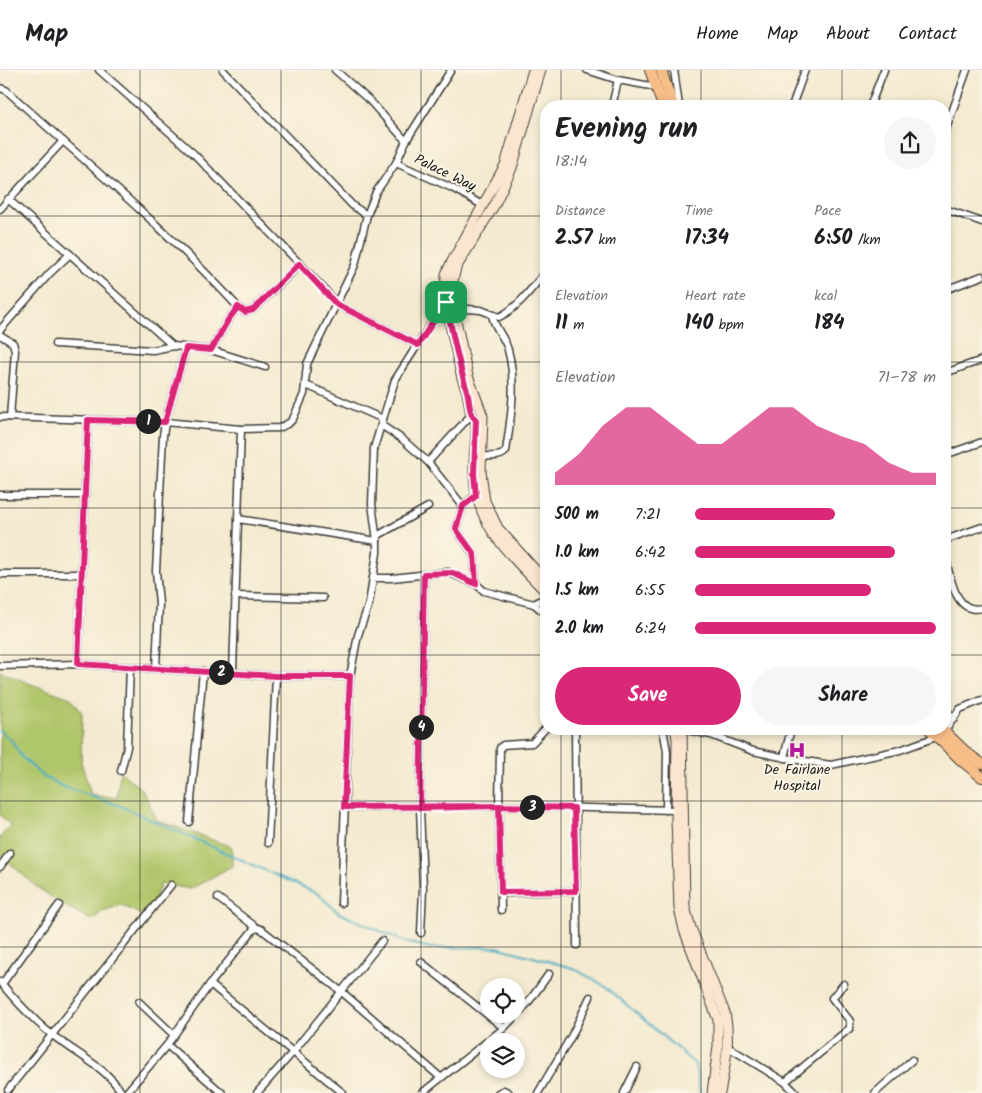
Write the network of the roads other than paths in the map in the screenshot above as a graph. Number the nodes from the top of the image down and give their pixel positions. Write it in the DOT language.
graph roads {
  1 [pos="100,70"];
  2 [pos="223,70"];
  3 [pos="335,70"];
  4 [pos="533,70"];
  5 [pos="541,70"];
  6 [pos="587,70"];
  7 [pos="650,70"];
  8 [pos="661,70"];
  9 [pos="674,70"];
  10 [pos="805,70"];
  11 [pos="884,70"];
  12 [pos="968,70"];
  13 [pos="448,71"];
  14 [pos="618,80"];
  15 [pos="656,87"];
  16 [pos="0,88"];
  17 [pos="613,100"];
  18 [pos="661,100"];
  19 [pos="671,100"];
  20 [pos="679,100"];
  21 [pos="794,100"];
  22 [pos="872,100"];
  23 [pos="951,116"];
  24 [pos="63,141"];
  25 [pos="406,141"];
  26 [pos="396,163"];
  27 [pos="8,199"];
  28 [pos="484,206"];
  29 [pos="0,209"];
  30 [pos="951,211"];
  31 [pos="367,215"];
  32 [pos="982,222"];
  33 [pos="70,254"];
  34 [pos="299,264"];
  35 [pos="982,276"];
  36 [pos="540,279"];
  37 [pos="951,288"];
  38 [pos="446,302"];
  39 [pos="336,304"];
  40 [pos="238,307"];
  41 [pos="455,310"];
  42 [pos="492,315"];
  43 [pos="0,330"];
  44 [pos="0,335"];
  45 [pos="55,344"];
  46 [pos="418,345"];
  47 [pos="173,346"];
  48 [pos="186,348"];
  49 [pos="211,350"];
  50 [pos="982,360"];
  51 [pos="265,366"];
  52 [pos="951,371"];
  53 [pos="306,385"];
  54 [pos="471,415"];
  55 [pos="0,416"];
  56 [pos="10,417"];
  57 [pos="88,420"];
  58 [pos="165,422"];
  59 [pos="382,422"];
  60 [pos="241,429"];
  61 [pos="982,442"];
  62 [pos="951,453"];
  63 [pos="481,456"];
  64 [pos="428,462"];
  65 [pos="0,495"];
  66 [pos="85,495"];
  67 [pos="476,496"];
  68 [pos="463,506"];
  69 [pos="428,508"];
  70 [pos="238,519"];
  71 [pos="982,527"];
  72 [pos="377,538"];
  73 [pos="951,538"];
  74 [pos="0,574"];
  75 [pos="81,574"];
  76 [pos="424,574"];
  77 [pos="540,576"];
  78 [pos="373,578"];
  79 [pos="951,583"];
  80 [pos="476,584"];
  81 [pos="540,585"];
  82 [pos="235,596"];
  83 [pos="323,598"];
  84 [pos="540,600"];
  85 [pos="534,604"];
  86 [pos="982,608"];
  87 [pos="540,609"];
  88 [pos="78,664"];
  89 [pos="0,666"];
  90 [pos="130,667"];
  91 [pos="156,668"];
  92 [pos="203,671"];
  93 [pos="233,672"];
  94 [pos="276,676"];
  95 [pos="350,676"];
  96 [pos="982,700"];
  97 [pos="951,715"];
  98 [pos="954,719"];
  99 [pos="951,722"];
  100 [pos="540,735"];
  101 [pos="574,735"];
  102 [pos="664,735"];
  103 [pos="676,735"];
  104 [pos="682,735"];
  105 [pos="718,735"];
  106 [pos="790,735"];
  107 [pos="936,735"];
  108 [pos="943,735"];
  109 [pos="944,735"];
  110 [pos="786,758"];
  111 [pos="982,764"];
  112 [pos="122,771"];
  113 [pos="982,777"];
  114 [pos="499,806"];
  115 [pos="344,807"];
  116 [pos="420,808"];
  117 [pos="574,808"];
  118 [pos="666,810"];
  119 [pos="676,810"];
  120 [pos="189,822"];
  121 [pos="268,843"];
  122 [pos="10,853"];
  123 [pos="0,866"];
  124 [pos="171,885"];
  125 [pos="576,891"];
  126 [pos="501,892"];
  127 [pos="218,898"];
  128 [pos="341,903"];
  129 [pos="59,905"];
  130 [pos="501,910"];
  131 [pos="257,928"];
  132 [pos="420,933"];
  133 [pos="382,941"];
  134 [pos="576,945"];
  135 [pos="421,962"];
  136 [pos="549,974"];
  137 [pos="1,983"];
  138 [pos="210,984"];
  139 [pos="844,984"];
  140 [pos="342,992"];
  141 [pos="590,996"];
  142 [pos="140,1002"];
  143 [pos="504,1028"];
  144 [pos="52,1035"];
  145 [pos="174,1035"];
  146 [pos="167,1045"];
  147 [pos="728,1047"];
  148 [pos="294,1052"];
  149 [pos="912,1060"];
  150 [pos="637,1067"];
  151 [pos="440,1077"];
  152 [pos="785,1082"];
  153 [pos="8,1090"];
  154 [pos="124,1093"];
  155 [pos="222,1093"];
  156 [pos="257,1093"];
  157 [pos="343,1093"];
  158 [pos="422,1093"];
  159 [pos="498,1093"];
  160 [pos="509,1093"];
  161 [pos="538,1093"];
  162 [pos="624,1093"];
  163 [pos="712,1093"];
  164 [pos="720,1093"];
  165 [pos="796,1093"];
  166 [pos="875,1093"];
  1 -- 34 [label="street"];
  2 -- 31 [label="street"];
  3 -- 25 [label="street"];
  4 -- 28 [label="main road"];
  5 -- 41 [label="main road"];
  6 -- 14 [label="street"];
  7 -- 15 [label="main road"];
  8 -- 19 [label="main road"];
  9 -- 20 [label="street"];
  10 -- 21 [label="street"];
  11 -- 22 [label="street"];
  12 -- 23 [label="street"];
  13 -- 25 [label="street"];
  14 -- 15 [label="street"];
  14 -- 17 [label="street"];
  15 -- 18 [label="main road"];
  16 -- 24 [label="street"];
  24 -- 27 [label="street"];
  24 -- 40 [label="street"];
  25 -- 26 [label="street"];
  26 -- 28 [label="street, Palace Way"];
  26 -- 31 [label="street"];
  27 -- 29 [label="street"];
  27 -- 33 [label="street"];
  28 -- 38 [label="main road"];
  30 -- 32 [label="street"];
  31 -- 39 [label="street"];
  33 -- 43 [label="street"];
  33 -- 47 [label="street"];
  34 -- 39 [label="street"];
  34 -- 40 [label="street"];
  35 -- 37 [label="street"];
  36 -- 42 [label="street"];
  38 -- 46 [label="street"];
  38 -- 54 [label="main road"];
  39 -- 46 [label="street"];
  39 -- 53 [label="street"];
  40 -- 49 [label="street"];
  41 -- 42 [label="street"];
  41 -- 63 [label="main road"];
  42 -- 63 [label="street"];
  44 -- 56 [label="street"];
  45 -- 47 [label="street"];
  46 -- 59 [label="street"];
  47 -- 48 [label="street"];
  48 -- 49 [label="street"];
  48 -- 58 [label="street"];
  49 -- 51 [label="street"];
  50 -- 52 [label="street"];
  53 -- 59 [label="street"];
  53 -- 60 [label="street"];
  54 -- 64 [label="street"];
  54 -- 67 [label="main road"];
  55 -- 56 [label="street"];
  56 -- 57 [label="street"];
  57 -- 58 [label="street"];
  57 -- 66 [label="street"];
  58 -- 60 [label="street"];
  58 -- 91 [label="street"];
  59 -- 64 [label="street"];
  59 -- 72 [label="street"];
  60 -- 70 [label="street"];
  61 -- 62 [label="street"];
  63 -- 77 [label="main road"];
  64 -- 68 [label="street"];
  65 -- 66 [label="street"];
  66 -- 75 [label="street"];
  67 -- 68 [label="street"];
  67 -- 81 [label="main road"];
  68 -- 80 [label="street"];
  69 -- 72 [label="street"];
  70 -- 72 [label="street"];
  70 -- 82 [label="street"];
  71 -- 73 [label="street"];
  72 -- 78 [label="street"];
  74 -- 75 [label="street"];
  75 -- 88 [label="street"];
  76 -- 78 [label="street"];
  76 -- 80 [label="street"];
  76 -- 116 [label="street"];
  78 -- 95 [label="street"];
  79 -- 86 [label="street"];
  80 -- 85 [label="street"];
  82 -- 83 [label="street"];
  82 -- 93 [label="street"];
  84 -- 85 [label="street"];
  85 -- 87 [label="street"];
  88 -- 89 [label="street"];
  88 -- 90 [label="street"];
  90 -- 91 [label="street"];
  90 -- 112 [label="street"];
  91 -- 92 [label="street"];
  92 -- 93 [label="street"];
  92 -- 120 [label="street"];
  93 -- 94 [label="street"];
  94 -- 95 [label="street"];
  94 -- 121 [label="street"];
  95 -- 115 [label="street"];
  96 -- 98 [label="street"];
  97 -- 98 [label="street"];
  98 -- 99 [label="street"];
  100 -- 114 [label="street"];
  101 -- 117 [label="street"];
  102 -- 118 [label="street"];
  103 -- 119 [label="main road"];
  104 -- 147 [label="main road"];
  105 -- 110 [label="street"];
  106 -- 110 [label="street"];
  107 -- 110 [label="street"];
  108 -- 113 [label="main road"];
  109 -- 111 [label="main road"];
  114 -- 116 [label="street"];
  114 -- 117 [label="street"];
  114 -- 126 [label="street"];
  115 -- 116 [label="street"];
  115 -- 128 [label="street"];
  116 -- 132 [label="street"];
  117 -- 118 [label="street"];
  117 -- 125 [label="street"];
  118 -- 119 [label="street"];
  119 -- 163 [label="main road"];
  122 -- 123 [label="street"];
  124 -- 144 [label="street"];
  125 -- 126 [label="street"];
  125 -- 134 [label="street"];
  126 -- 130 [label="street"];
  127 -- 131 [label="street"];
  129 -- 137 [label="street"];
  131 -- 138 [label="street"];
  131 -- 140 [label="street"];
  133 -- 140 [label="street"];
  135 -- 143 [label="street"];
  136 -- 143 [label="street"];
  137 -- 144 [label="street"];
  138 -- 145 [label="street"];
  138 -- 148 [label="street"];
  139 -- 152 [label="street"];
  140 -- 148 [label="street"];
  140 -- 151 [label="street"];
  141 -- 161 [label="street"];
  142 -- 145 [label="street"];
  143 -- 151 [label="street"];
  144 -- 153 [label="street"];
  144 -- 154 [label="street"];
  145 -- 146 [label="street"];
  146 -- 154 [label="street"];
  146 -- 155 [label="street"];
  147 -- 152 [label="street"];
  147 -- 164 [label="main road"];
  148 -- 156 [label="street"];
  148 -- 157 [label="street"];
  149 -- 166 [label="street"];
  150 -- 162 [label="street"];
  151 -- 158 [label="street"];
  152 -- 165 [label="street"];
  159 -- 160 [label="street"];
}
